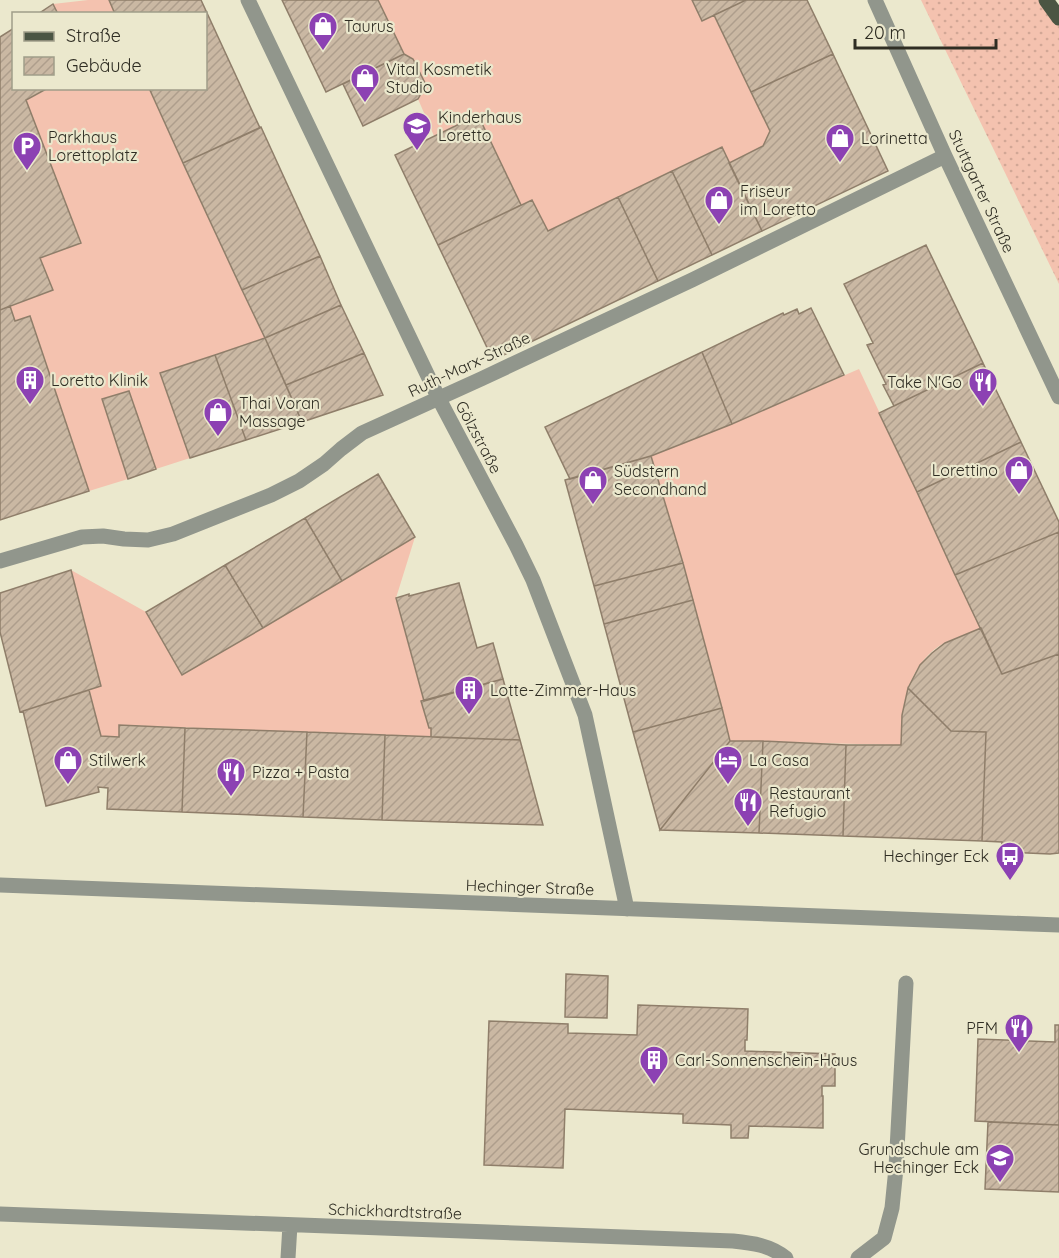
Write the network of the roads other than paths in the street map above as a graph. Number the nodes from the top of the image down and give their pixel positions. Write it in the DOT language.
graph roads {
  1 [pos="248,0"];
  2 [pos="875,0"];
  3 [pos="1046,0"];
  4 [pos="1059,18"];
  5 [pos="945,156"];
  6 [pos="1059,397"];
  7 [pos="439,399"];
  8 [pos="0,561"];
  9 [pos="0,885"];
  10 [pos="627,909"];
  11 [pos="1059,925"];
  12 [pos="906,983"];
  13 [pos="0,1214"];
  14 [pos="290,1225"];
  15 [pos="288,1258"];
  16 [pos="786,1258"];
  17 [pos="858,1258"];
  1 -- 7 [label="street, Gölzstraße"];
  2 -- 5 [label="street, Stuttgarter Straße"];
  3 -- 4 [label="main road"];
  5 -- 6 [label="street, Stuttgarter Straße"];
  5 -- 7 [label="street, Ruth-Marx-Straße"];
  7 -- 8 [label="street, Ruth-Marx-Straße"];
  7 -- 10 [label="street, Gölzstraße"];
  9 -- 10 [label="street, Hechinger Straße"];
  10 -- 11 [label="street, Hechinger Straße"];
  12 -- 17 [label="street"];
  13 -- 14 [label="street, Schickhardtstraße"];
  14 -- 15 [label="street"];
  14 -- 16 [label="street, Schickhardtstraße"];
}
